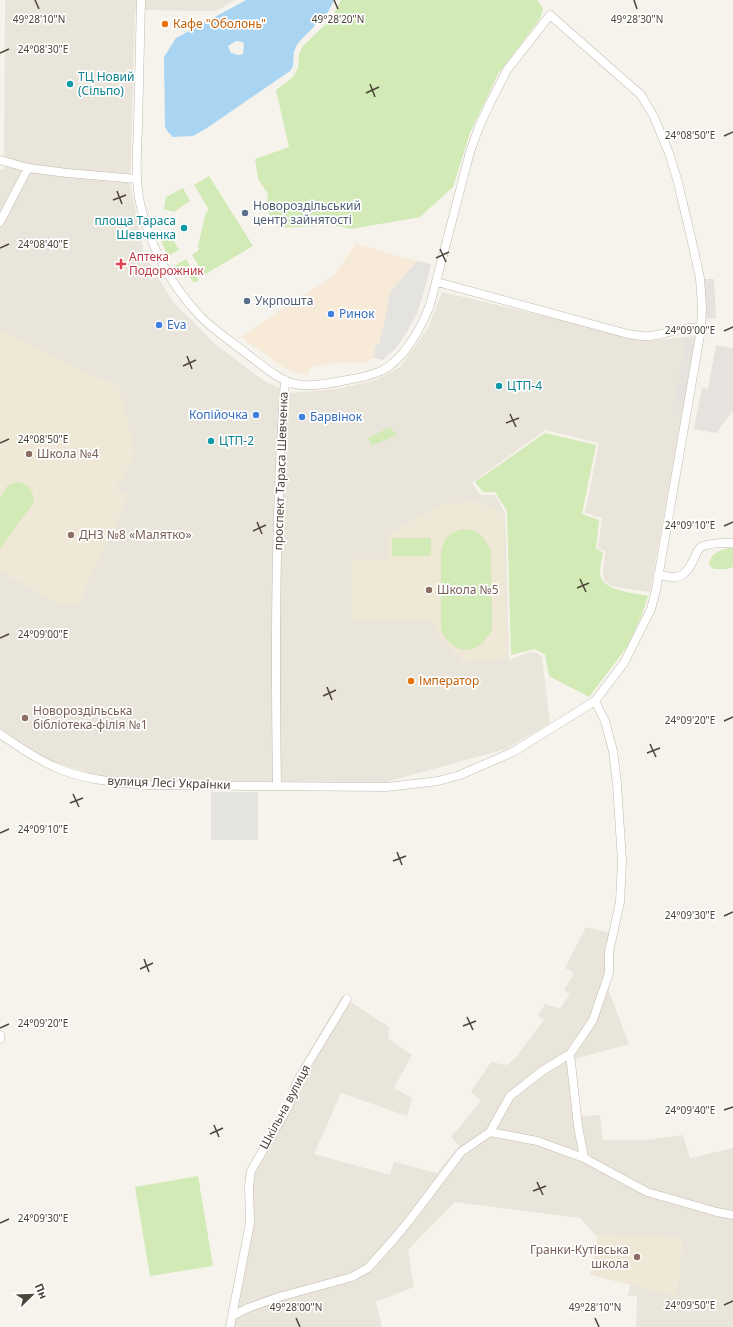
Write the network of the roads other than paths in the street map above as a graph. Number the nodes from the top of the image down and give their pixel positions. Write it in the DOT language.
graph roads {
  1 [pos="141,0"];
  2 [pos="0,160"];
  3 [pos="28,168"];
  4 [pos="137,179"];
  5 [pos="0,222"];
  6 [pos="436,282"];
  7 [pos="701,329"];
  8 [pos="285,380"];
  9 [pos="733,543"];
  10 [pos="658,575"];
  11 [pos="595,701"];
  12 [pos="0,734"];
  13 [pos="277,786"];
  14 [pos="347,999"];
  15 [pos="570,1054"];
  16 [pos="490,1132"];
  17 [pos="584,1158"];
  18 [pos="733,1214"];
  19 [pos="232,1316"];
  20 [pos="230,1327"];
  1 -- 4 [label="street, проспект Тараса Шевченка"];
  2 -- 3 [label="street"];
  3 -- 4 [label="street"];
  3 -- 5 [label="street"];
  4 -- 8 [label="street, проспект Тараса Шевченка"];
  6 -- 7 [label="street"];
  6 -- 7 [label="street"];
  6 -- 8 [label="street"];
  7 -- 10 [label="street"];
  8 -- 13 [label="street, проспект Тараса Шевченка"];
  9 -- 10 [label="street"];
  10 -- 11 [label="street"];
  11 -- 13 [label="street, вулиця Лесі Українки"];
  11 -- 15 [label="street"];
  12 -- 13 [label="street, вулиця Лесі Українки"];
  14 -- 19 [label="street, Шкільна вулиця"];
  15 -- 16 [label="street"];
  15 -- 17 [label="street"];
  16 -- 17 [label="street"];
  16 -- 19 [label="street"];
  17 -- 18 [label="street"];
  19 -- 20 [label="street, Шкільна вулиця"];
}
